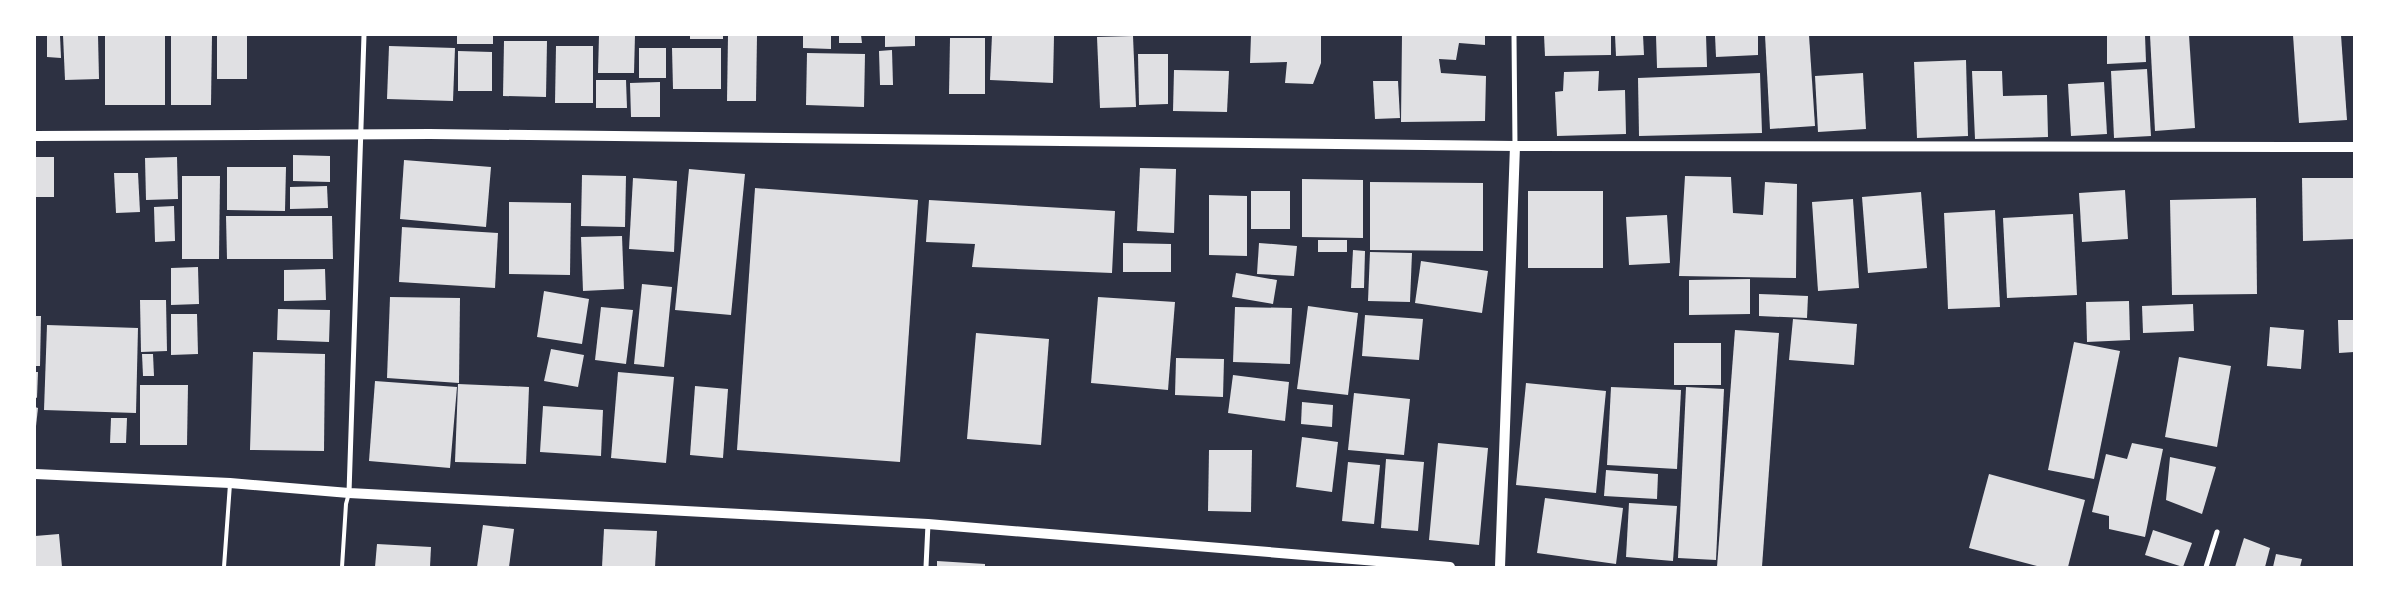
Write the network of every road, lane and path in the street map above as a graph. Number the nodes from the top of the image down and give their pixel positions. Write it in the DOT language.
graph roads {
  1 [pos="364,35"];
  2 [pos="1514,35"];
  3 [pos="362,134"];
  4 [pos="35,136"];
  5 [pos="1515,146"];
  6 [pos="2354,147"];
  7 [pos="35,474"];
  8 [pos="230,482"];
  9 [pos="349,493"];
  10 [pos="928,524"];
  11 [pos="2217,532"];
  12 [pos="224,567"];
  13 [pos="342,567"];
  14 [pos="926,567"];
  15 [pos="1450,567"];
  16 [pos="1500,567"];
  17 [pos="2206,567"];
  1 -- 3 [label="street"];
  2 -- 5 [label="street"];
  3 -- 4 [label="main road"];
  3 -- 5 [label="main road"];
  3 -- 9 [label="street"];
  5 -- 6 [label="main road"];
  5 -- 16 [label="main road"];
  7 -- 8 [label="main road"];
  8 -- 9 [label="main road"];
  8 -- 12 [label="lane"];
  9 -- 10 [label="main road"];
  9 -- 13 [label="lane"];
  10 -- 14 [label="street"];
  10 -- 15 [label="main road"];
  11 -- 17 [label="street"];
}
